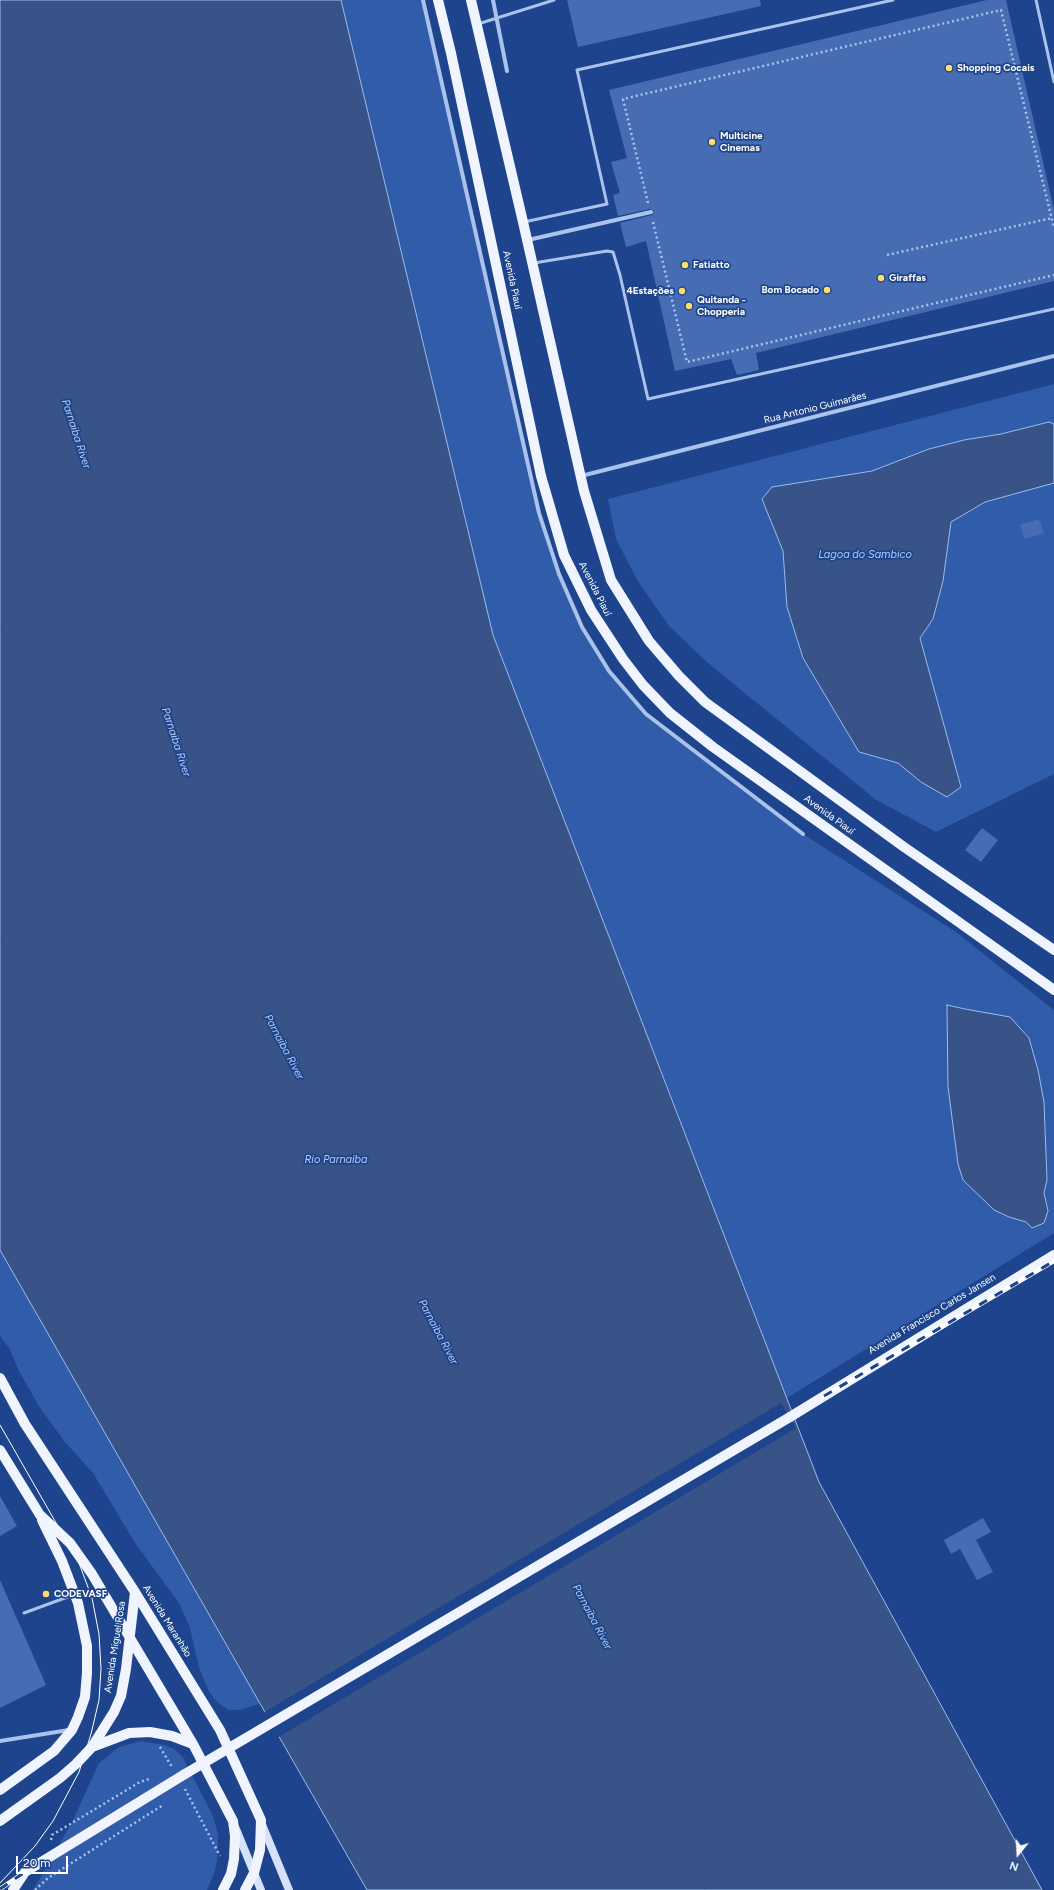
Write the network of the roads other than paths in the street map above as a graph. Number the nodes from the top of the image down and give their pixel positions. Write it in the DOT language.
graph roads {
  1 [pos="423,0"];
  2 [pos="438,0"];
  3 [pos="470,0"];
  4 [pos="493,0"];
  5 [pos="554,0"];
  6 [pos="892,0"];
  7 [pos="1036,0"];
  8 [pos="496,18"];
  9 [pos="476,25"];
  10 [pos="508,71"];
  11 [pos="1054,82"];
  12 [pos="651,212"];
  13 [pos="524,222"];
  14 [pos="528,240"];
  15 [pos="533,264"];
  16 [pos="1054,309"];
  17 [pos="1054,356"];
  18 [pos="581,476"];
  19 [pos="803,834"];
  20 [pos="1054,950"];
  21 [pos="1052,989"];
  22 [pos="1054,1255"];
  23 [pos="0,1378"];
  24 [pos="0,1450"];
  25 [pos="40,1515"];
  26 [pos="135,1592"];
  27 [pos="75,1594"];
  28 [pos="24,1613"];
  29 [pos="130,1639"];
  30 [pos="72,1730"];
  31 [pos="0,1741"];
  32 [pos="193,1744"];
  33 [pos="92,1747"];
  34 [pos="0,1790"];
  35 [pos="261,1820"];
  36 [pos="0,1821"];
  37 [pos="233,1821"];
  38 [pos="254,1873"];
  39 [pos="13,1890"];
  40 [pos="223,1890"];
  41 [pos="245,1890"];
  42 [pos="261,1890"];
  43 [pos="288,1890"];
  1 -- 19 [label="street"];
  2 -- 21 [label="main road, Avenida Piauí"];
  3 -- 9 [label="main road, Avenida Piauí"];
  4 -- 8 [label="street"];
  5 -- 8 [label="lane"];
  6 -- 13 [label="lane"];
  7 -- 11 [label="lane"];
  8 -- 9 [label="lane"];
  8 -- 10 [label="street"];
  9 -- 13 [label="main road, Avenida Piauí"];
  12 -- 14 [label="street"];
  13 -- 14 [label="main road, Avenida Piauí"];
  14 -- 15 [label="main road, Avenida Piauí"];
  15 -- 16 [label="lane"];
  15 -- 18 [label="main road, Avenida Piauí"];
  17 -- 18 [label="street, Rua Antonio Guimarães"];
  18 -- 20 [label="main road, Avenida Piauí"];
  22 -- 39 [label="main road, Avenida Francisco Carlos Jansen, bridge"];
  23 -- 26 [label="main road, Avenida Maranhão"];
  24 -- 25 [label="main road"];
  25 -- 27 [label="main road"];
  25 -- 29 [label="main road"];
  26 -- 29 [label="main road, Avenida Miguel Rosa"];
  26 -- 35 [label="main road, Avenida Maranhão"];
  27 -- 28 [label="lane"];
  27 -- 30 [label="main road"];
  29 -- 32 [label="main road"];
  29 -- 33 [label="main road, Avenida Miguel Rosa"];
  30 -- 31 [label="street"];
  30 -- 34 [label="main road"];
  32 -- 33 [label="main road, Avenida Miguel Rosa"];
  32 -- 37 [label="main road"];
  33 -- 36 [label="main road, Avenida Miguel Rosa"];
  35 -- 38 [label="main road"];
  35 -- 43 [label="main road, Avenida Maranhão"];
  37 -- 38 [label="main road"];
  37 -- 40 [label="main road"];
  38 -- 41 [label="main road"];
  38 -- 42 [label="main road"];
}
